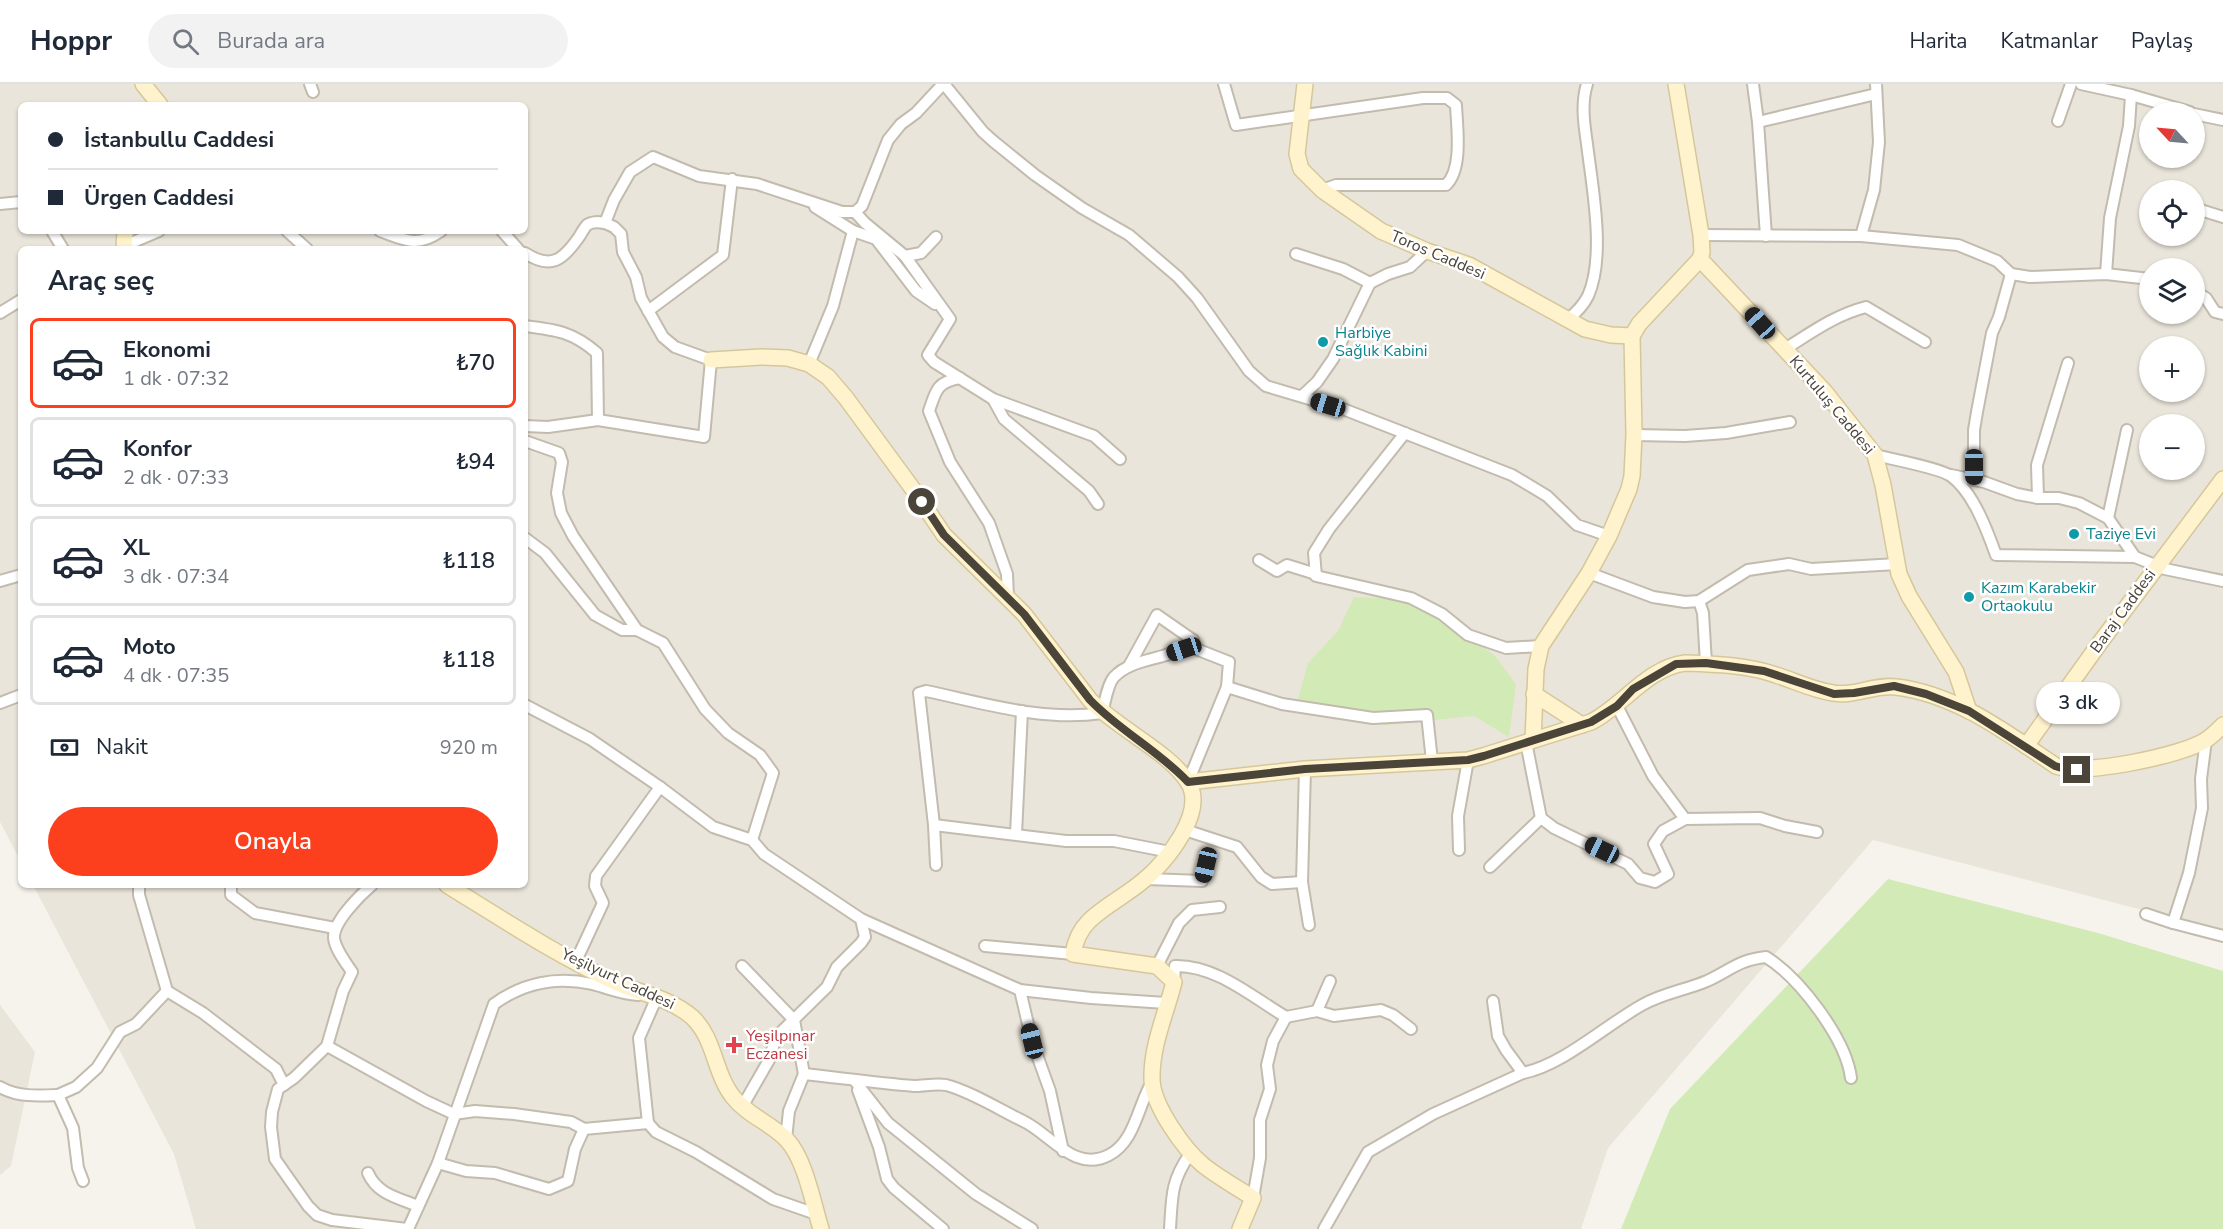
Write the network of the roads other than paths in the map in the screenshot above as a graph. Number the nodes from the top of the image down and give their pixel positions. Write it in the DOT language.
graph roads {
  1 [pos="143,84"];
  2 [pos="944,84"];
  3 [pos="1224,84"];
  4 [pos="1305,84"];
  5 [pos="1587,84"];
  6 [pos="1676,84"];
  7 [pos="1753,84"];
  8 [pos="2071,84"];
  9 [pos="2081,84"];
  10 [pos="1876,89"];
  11 [pos="2131,95"];
  12 [pos="158,102"];
  13 [pos="2155,102"];
  14 [pos="1302,116"];
  15 [pos="2205,116"];
  16 [pos="2223,120"];
  17 [pos="2058,121"];
  18 [pos="1758,122"];
  19 [pos="732,179"];
  20 [pos="1322,190"];
  21 [pos="799,197"];
  22 [pos="18,202"];
  23 [pos="0,204"];
  24 [pos="2205,211"];
  25 [pos="855,212"];
  26 [pos="2223,217"];
  27 [pos="605,223"];
  28 [pos="853,231"];
  29 [pos="149,234"];
  30 [pos="290,234"];
  31 [pos="389,234"];
  32 [pos="436,234"];
  33 [pos="505,234"];
  34 [pos="1701,235"];
  35 [pos="1766,236"];
  36 [pos="1861,236"];
  37 [pos="936,237"];
  38 [pos="124,242"];
  39 [pos="304,246"];
  40 [pos="515,246"];
  41 [pos="1427,251"];
  42 [pos="528,254"];
  43 [pos="1296,254"];
  44 [pos="905,256"];
  45 [pos="1700,259"];
  46 [pos="2011,274"];
  47 [pos="2106,274"];
  48 [pos="2139,278"];
  49 [pos="1370,283"];
  50 [pos="2205,297"];
  51 [pos="18,302"];
  52 [pos="648,310"];
  53 [pos="943,310"];
  54 [pos="0,313"];
  55 [pos="2223,314"];
  56 [pos="1567,320"];
  57 [pos="528,326"];
  58 [pos="1632,336"];
  59 [pos="1925,342"];
  60 [pos="1785,349"];
  61 [pos="711,360"];
  62 [pos="936,363"];
  63 [pos="2068,363"];
  64 [pos="809,364"];
  65 [pos="960,378"];
  66 [pos="936,390"];
  67 [pos="1302,396"];
  68 [pos="993,399"];
  69 [pos="598,420"];
  70 [pos="1790,422"];
  71 [pos="528,426"];
  72 [pos="2127,430"];
  73 [pos="1405,433"];
  74 [pos="1634,435"];
  75 [pos="528,442"];
  76 [pos="1875,455"];
  77 [pos="1120,459"];
  78 [pos="1950,474"];
  79 [pos="2223,479"];
  80 [pos="1974,480"];
  81 [pos="2038,498"];
  82 [pos="1098,504"];
  83 [pos="2109,518"];
  84 [pos="1609,536"];
  85 [pos="528,540"];
  86 [pos="2135,557"];
  87 [pos="1259,560"];
  88 [pos="1897,564"];
  89 [pos="2156,566"];
  90 [pos="1588,573"];
  91 [pos="1316,574"];
  92 [pos="18,576"];
  93 [pos="0,581"];
  94 [pos="2223,581"];
  95 [pos="1008,597"];
  96 [pos="1699,601"];
  97 [pos="637,630"];
  98 [pos="1192,640"];
  99 [pos="1541,646"];
  100 [pos="1706,663"];
  101 [pos="1129,666"];
  102 [pos="1227,687"];
  103 [pos="1534,694"];
  104 [pos="18,696"];
  105 [pos="0,703"];
  106 [pos="1617,706"];
  107 [pos="528,707"];
  108 [pos="1022,711"];
  109 [pos="1969,711"];
  110 [pos="1102,712"];
  111 [pos="1582,725"];
  112 [pos="2223,725"];
  113 [pos="2206,740"];
  114 [pos="1529,741"];
  115 [pos="2026,746"];
  116 [pos="1468,760"];
  117 [pos="1432,761"];
  118 [pos="1305,769"];
  119 [pos="1188,782"];
  120 [pos="660,786"];
  121 [pos="1541,818"];
  122 [pos="1685,819"];
  123 [pos="934,825"];
  124 [pos="1185,830"];
  125 [pos="1817,832"];
  126 [pos="1016,834"];
  127 [pos="752,840"];
  128 [pos="1459,850"];
  129 [pos="1170,852"];
  130 [pos="936,865"];
  131 [pos="1206,865"];
  132 [pos="1490,867"];
  133 [pos="1147,879"];
  134 [pos="1302,882"];
  135 [pos="139,888"];
  136 [pos="231,888"];
  137 [pos="368,888"];
  138 [pos="452,888"];
  139 [pos="1220,907"];
  140 [pos="2146,914"];
  141 [pos="861,919"];
  142 [pos="2172,923"];
  143 [pos="1309,925"];
  144 [pos="336,928"];
  145 [pos="2223,936"];
  146 [pos="985,946"];
  147 [pos="1073,954"];
  148 [pos="576,961"];
  149 [pos="742,966"];
  150 [pos="1157,966"];
  151 [pos="1330,981"];
  152 [pos="1174,982"];
  153 [pos="1020,990"];
  154 [pos="167,991"];
  155 [pos="657,997"];
  156 [pos="1493,1001"];
  157 [pos="1166,1003"];
  158 [pos="1317,1011"];
  159 [pos="1286,1017"];
  160 [pos="794,1020"];
  161 [pos="1411,1029"];
  162 [pos="327,1046"];
  163 [pos="1522,1073"];
  164 [pos="804,1074"];
  165 [pos="841,1078"];
  166 [pos="1851,1078"];
  167 [pos="855,1081"];
  168 [pos="1152,1082"];
  169 [pos="284,1085"];
  170 [pos="0,1087"];
  171 [pos="58,1095"];
  172 [pos="742,1107"];
  173 [pos="454,1114"];
  174 [pos="648,1123"];
  175 [pos="584,1129"];
  176 [pos="786,1139"];
  177 [pos="1063,1151"];
  178 [pos="1190,1154"];
  179 [pos="438,1163"];
  180 [pos="368,1173"];
  181 [pos="83,1181"];
  182 [pos="1253,1198"];
  183 [pos="418,1206"];
  184 [pos="816,1214"];
  185 [pos="408,1229"];
  186 [pos="821,1229"];
  187 [pos="943,1229"];
  188 [pos="1032,1229"];
  189 [pos="1170,1229"];
  190 [pos="1240,1229"];
  191 [pos="1324,1229"];
  1 -- 12 [label="street"];
  2 -- 25 [label="street"];
  2 -- 67 [label="street"];
  3 -- 14 [label="street"];
  4 -- 14 [label="street, Toros Caddesi"];
  5 -- 56 [label="street"];
  6 -- 34 [label="street"];
  7 -- 18 [label="street"];
  8 -- 17 [label="street"];
  9 -- 11 [label="street"];
  10 -- 18 [label="street"];
  10 -- 36 [label="street"];
  11 -- 13 [label="street"];
  11 -- 47 [label="street"];
  14 -- 20 [label="street, Toros Caddesi"];
  14 -- 20 [label="street"];
  15 -- 16 [label="street"];
  18 -- 35 [label="street"];
  19 -- 21 [label="street"];
  19 -- 27 [label="street"];
  19 -- 52 [label="street"];
  20 -- 41 [label="street, Toros Caddesi"];
  21 -- 25 [label="street"];
  21 -- 28 [label="street"];
  22 -- 23 [label="street"];
  24 -- 26 [label="street"];
  25 -- 44 [label="street"];
  27 -- 42 [label="street"];
  27 -- 52 [label="street"];
  28 -- 53 [label="street"];
  28 -- 64 [label="street"];
  29 -- 38 [label="street"];
  30 -- 39 [label="street"];
  31 -- 32 [label="street"];
  33 -- 40 [label="street"];
  34 -- 35 [label="street"];
  34 -- 45 [label="street"];
  35 -- 36 [label="street"];
  36 -- 46 [label="street"];
  37 -- 44 [label="street"];
  41 -- 49 [label="street"];
  41 -- 56 [label="street, Toros Caddesi"];
  43 -- 49 [label="street"];
  44 -- 53 [label="street"];
  45 -- 58 [label="street"];
  45 -- 60 [label="street, Kurtuluş Caddesi"];
  46 -- 47 [label="street"];
  46 -- 80 [label="street"];
  47 -- 48 [label="street"];
  49 -- 67 [label="street"];
  50 -- 55 [label="street"];
  51 -- 54 [label="street"];
  52 -- 61 [label="street"];
  53 -- 62 [label="street"];
  56 -- 58 [label="street, Toros Caddesi"];
  57 -- 69 [label="street"];
  58 -- 74 [label="street"];
  59 -- 60 [label="street"];
  60 -- 76 [label="street, Kurtuluş Caddesi"];
  61 -- 64 [label="street"];
  61 -- 69 [label="street"];
  62 -- 65 [label="street"];
  62 -- 66 [label="street"];
  63 -- 81 [label="street"];
  64 -- 95 [label="street"];
  65 -- 66 [label="street"];
  65 -- 68 [label="street"];
  66 -- 95 [label="street"];
  67 -- 73 [label="street"];
  68 -- 77 [label="street"];
  68 -- 82 [label="street"];
  69 -- 71 [label="street"];
  70 -- 74 [label="street"];
  72 -- 83 [label="street"];
  73 -- 84 [label="street"];
  73 -- 91 [label="street"];
  74 -- 84 [label="street"];
  75 -- 97 [label="street"];
  76 -- 78 [label="street"];
  76 -- 88 [label="street, Kurtuluş Caddesi"];
  78 -- 80 [label="street"];
  78 -- 86 [label="street"];
  79 -- 89 [label="street, Baraj Caddesi"];
  80 -- 81 [label="street"];
  81 -- 83 [label="street"];
  83 -- 86 [label="street"];
  84 -- 90 [label="street"];
  85 -- 97 [label="street"];
  86 -- 89 [label="street"];
  87 -- 91 [label="street"];
  88 -- 96 [label="street"];
  88 -- 109 [label="street, Kurtuluş Caddesi"];
  89 -- 94 [label="street"];
  89 -- 115 [label="street, Baraj Caddesi"];
  90 -- 96 [label="street"];
  90 -- 99 [label="street"];
  91 -- 99 [label="street"];
  92 -- 93 [label="street"];
  95 -- 110 [label="street"];
  96 -- 100 [label="street"];
  97 -- 127 [label="street"];
  98 -- 101 [label="street"];
  98 -- 101 [label="street"];
  98 -- 102 [label="street"];
  99 -- 103 [label="street"];
  100 -- 106 [label="street"];
  100 -- 109 [label="street"];
  101 -- 110 [label="street"];
  102 -- 117 [label="street"];
  102 -- 119 [label="street"];
  103 -- 111 [label="street"];
  103 -- 114 [label="street"];
  104 -- 105 [label="street"];
  106 -- 111 [label="street"];
  106 -- 122 [label="street"];
  107 -- 120 [label="street"];
  108 -- 110 [label="street"];
  108 -- 123 [label="street"];
  108 -- 126 [label="street"];
  109 -- 115 [label="street"];
  110 -- 119 [label="street"];
  111 -- 114 [label="street"];
  112 -- 113 [label="street"];
  113 -- 115 [label="street"];
  113 -- 142 [label="street"];
  114 -- 116 [label="street"];
  114 -- 121 [label="street"];
  116 -- 117 [label="street"];
  116 -- 128 [label="street"];
  117 -- 118 [label="street"];
  118 -- 119 [label="street"];
  118 -- 134 [label="street"];
  119 -- 124 [label="street"];
  120 -- 127 [label="street"];
  120 -- 148 [label="street"];
  121 -- 122 [label="street"];
  121 -- 132 [label="street"];
  122 -- 125 [label="street"];
  123 -- 126 [label="street"];
  123 -- 130 [label="street"];
  124 -- 129 [label="street"];
  124 -- 134 [label="street"];
  126 -- 129 [label="street"];
  127 -- 141 [label="street"];
  129 -- 133 [label="street"];
  131 -- 133 [label="street"];
  133 -- 147 [label="street"];
  134 -- 143 [label="street"];
  135 -- 154 [label="street"];
  136 -- 144 [label="street"];
  137 -- 144 [label="street"];
  138 -- 148 [label="street, Yeşilyurt Caddesi"];
  139 -- 150 [label="street"];
  140 -- 142 [label="street"];
  141 -- 153 [label="street"];
  141 -- 160 [label="street"];
  142 -- 145 [label="street"];
  144 -- 162 [label="street"];
  146 -- 147 [label="street"];
  147 -- 150 [label="street"];
  148 -- 155 [label="street, Yeşilyurt Caddesi"];
  149 -- 160 [label="street"];
  150 -- 152 [label="street"];
  151 -- 158 [label="street"];
  152 -- 157 [label="street"];
  152 -- 159 [label="street"];
  153 -- 157 [label="street"];
  153 -- 177 [label="street"];
  154 -- 169 [label="street"];
  154 -- 171 [label="street"];
  155 -- 172 [label="street, Yeşilyurt Caddesi"];
  155 -- 173 [label="street"];
  155 -- 174 [label="street"];
  156 -- 163 [label="street"];
  157 -- 168 [label="street"];
  158 -- 159 [label="street"];
  158 -- 161 [label="street"];
  159 -- 182 [label="street"];
  160 -- 164 [label="street"];
  160 -- 172 [label="street"];
  162 -- 169 [label="street"];
  162 -- 173 [label="street"];
  163 -- 166 [label="street"];
  163 -- 191 [label="street"];
  164 -- 165 [label="street"];
  164 -- 176 [label="street"];
  165 -- 167 [label="street"];
  165 -- 177 [label="street"];
  167 -- 187 [label="street"];
  167 -- 188 [label="street"];
  168 -- 177 [label="street"];
  168 -- 178 [label="street"];
  169 -- 185 [label="street"];
  170 -- 171 [label="street"];
  171 -- 181 [label="street"];
  172 -- 176 [label="street, Yeşilyurt Caddesi"];
  173 -- 175 [label="street"];
  173 -- 179 [label="street"];
  174 -- 175 [label="street"];
  174 -- 184 [label="street"];
  175 -- 179 [label="street"];
  176 -- 184 [label="street, Yeşilyurt Caddesi"];
  178 -- 182 [label="street"];
  178 -- 189 [label="street"];
  179 -- 183 [label="street"];
  180 -- 183 [label="street"];
  182 -- 190 [label="street"];
  183 -- 185 [label="street"];
  184 -- 186 [label="street, Yeşilyurt Caddesi"];
}
